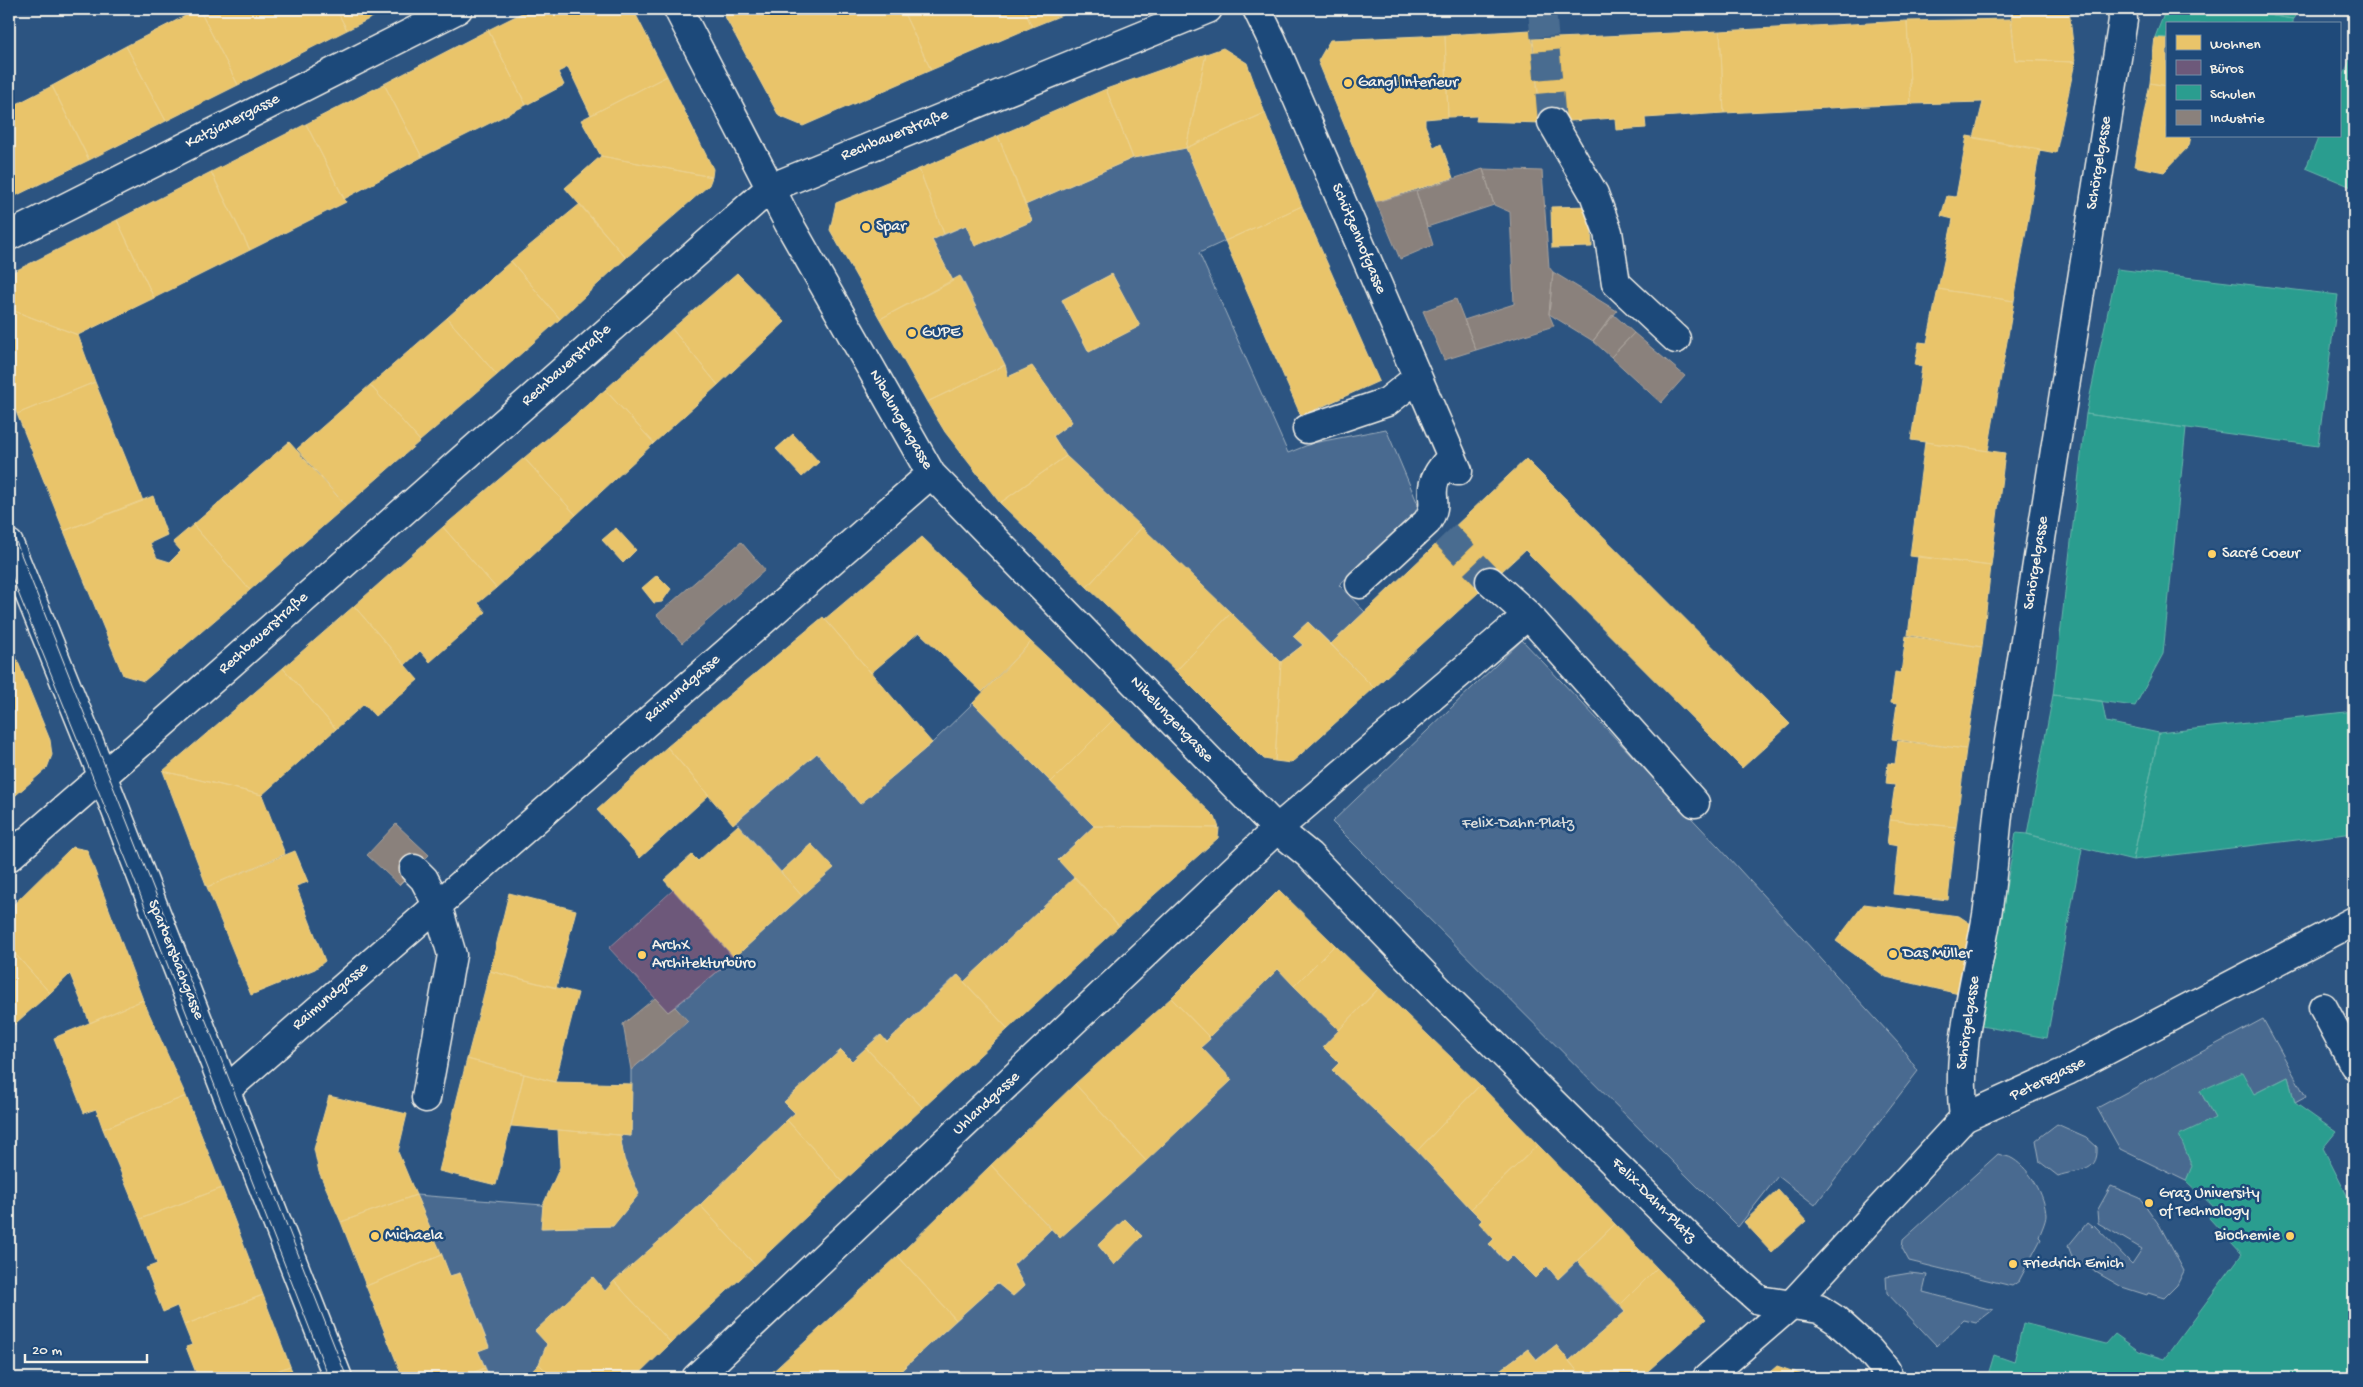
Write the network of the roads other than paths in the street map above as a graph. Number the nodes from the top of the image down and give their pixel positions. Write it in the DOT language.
graph roads {
  1 [pos="458,9"];
  2 [pos="678,9"];
  3 [pos="1208,9"];
  4 [pos="1257,9"];
  5 [pos="2122,9"];
  6 [pos="1552,122"];
  7 [pos="770,188"];
  8 [pos="9,236"];
  9 [pos="1676,339"];
  10 [pos="1418,378"];
  11 [pos="1307,429"];
  12 [pos="930,474"];
  13 [pos="9,544"];
  14 [pos="1490,581"];
  15 [pos="1360,584"];
  16 [pos="1528,615"];
  17 [pos="102,776"];
  18 [pos="1695,803"];
  19 [pos="1278,829"];
  20 [pos="9,857"];
  21 [pos="414,869"];
  22 [pos="437,904"];
  23 [pos="2354,921"];
  24 [pos="2323,1007"];
  25 [pos="2354,1065"];
  26 [pos="226,1090"];
  27 [pos="426,1098"];
  28 [pos="1964,1118"];
  29 [pos="1792,1304"];
  30 [pos="338,1378"];
  31 [pos="696,1378"];
  32 [pos="1707,1378"];
  33 [pos="1887,1378"];
  1 -- 8 [label="street, Katzianergasse"];
  2 -- 7 [label="street, Nibelungengasse"];
  3 -- 7 [label="street, Rechbauerstraße"];
  4 -- 10 [label="street, Schützenhofgasse"];
  5 -- 28 [label="street, Schörgelgasse"];
  6 -- 9 [label="street"];
  7 -- 12 [label="street, Nibelungengasse"];
  7 -- 17 [label="street, Rechbauerstraße"];
  10 -- 11 [label="street"];
  10 -- 15 [label="street, Schützenhofgasse"];
  12 -- 19 [label="street, Nibelungengasse"];
  12 -- 22 [label="street, Raimundgasse"];
  13 -- 17 [label="street, Sparbersbachgasse"];
  14 -- 16 [label="street"];
  16 -- 18 [label="street"];
  16 -- 19 [label="street"];
  17 -- 20 [label="street, Rechbauerstraße"];
  17 -- 26 [label="street, Sparbersbachgasse"];
  19 -- 29 [label="street, Felix-Dahn-Platz"];
  19 -- 31 [label="street, Uhlandgasse"];
  21 -- 22 [label="street"];
  22 -- 26 [label="street, Raimundgasse"];
  22 -- 27 [label="street"];
  23 -- 28 [label="street, Petersgasse"];
  24 -- 25 [label="street"];
  26 -- 30 [label="street, Sparbersbachgasse"];
  28 -- 29 [label="street, Petersgasse"];
  29 -- 32 [label="street, Petersgasse"];
  29 -- 33 [label="street"];
}
